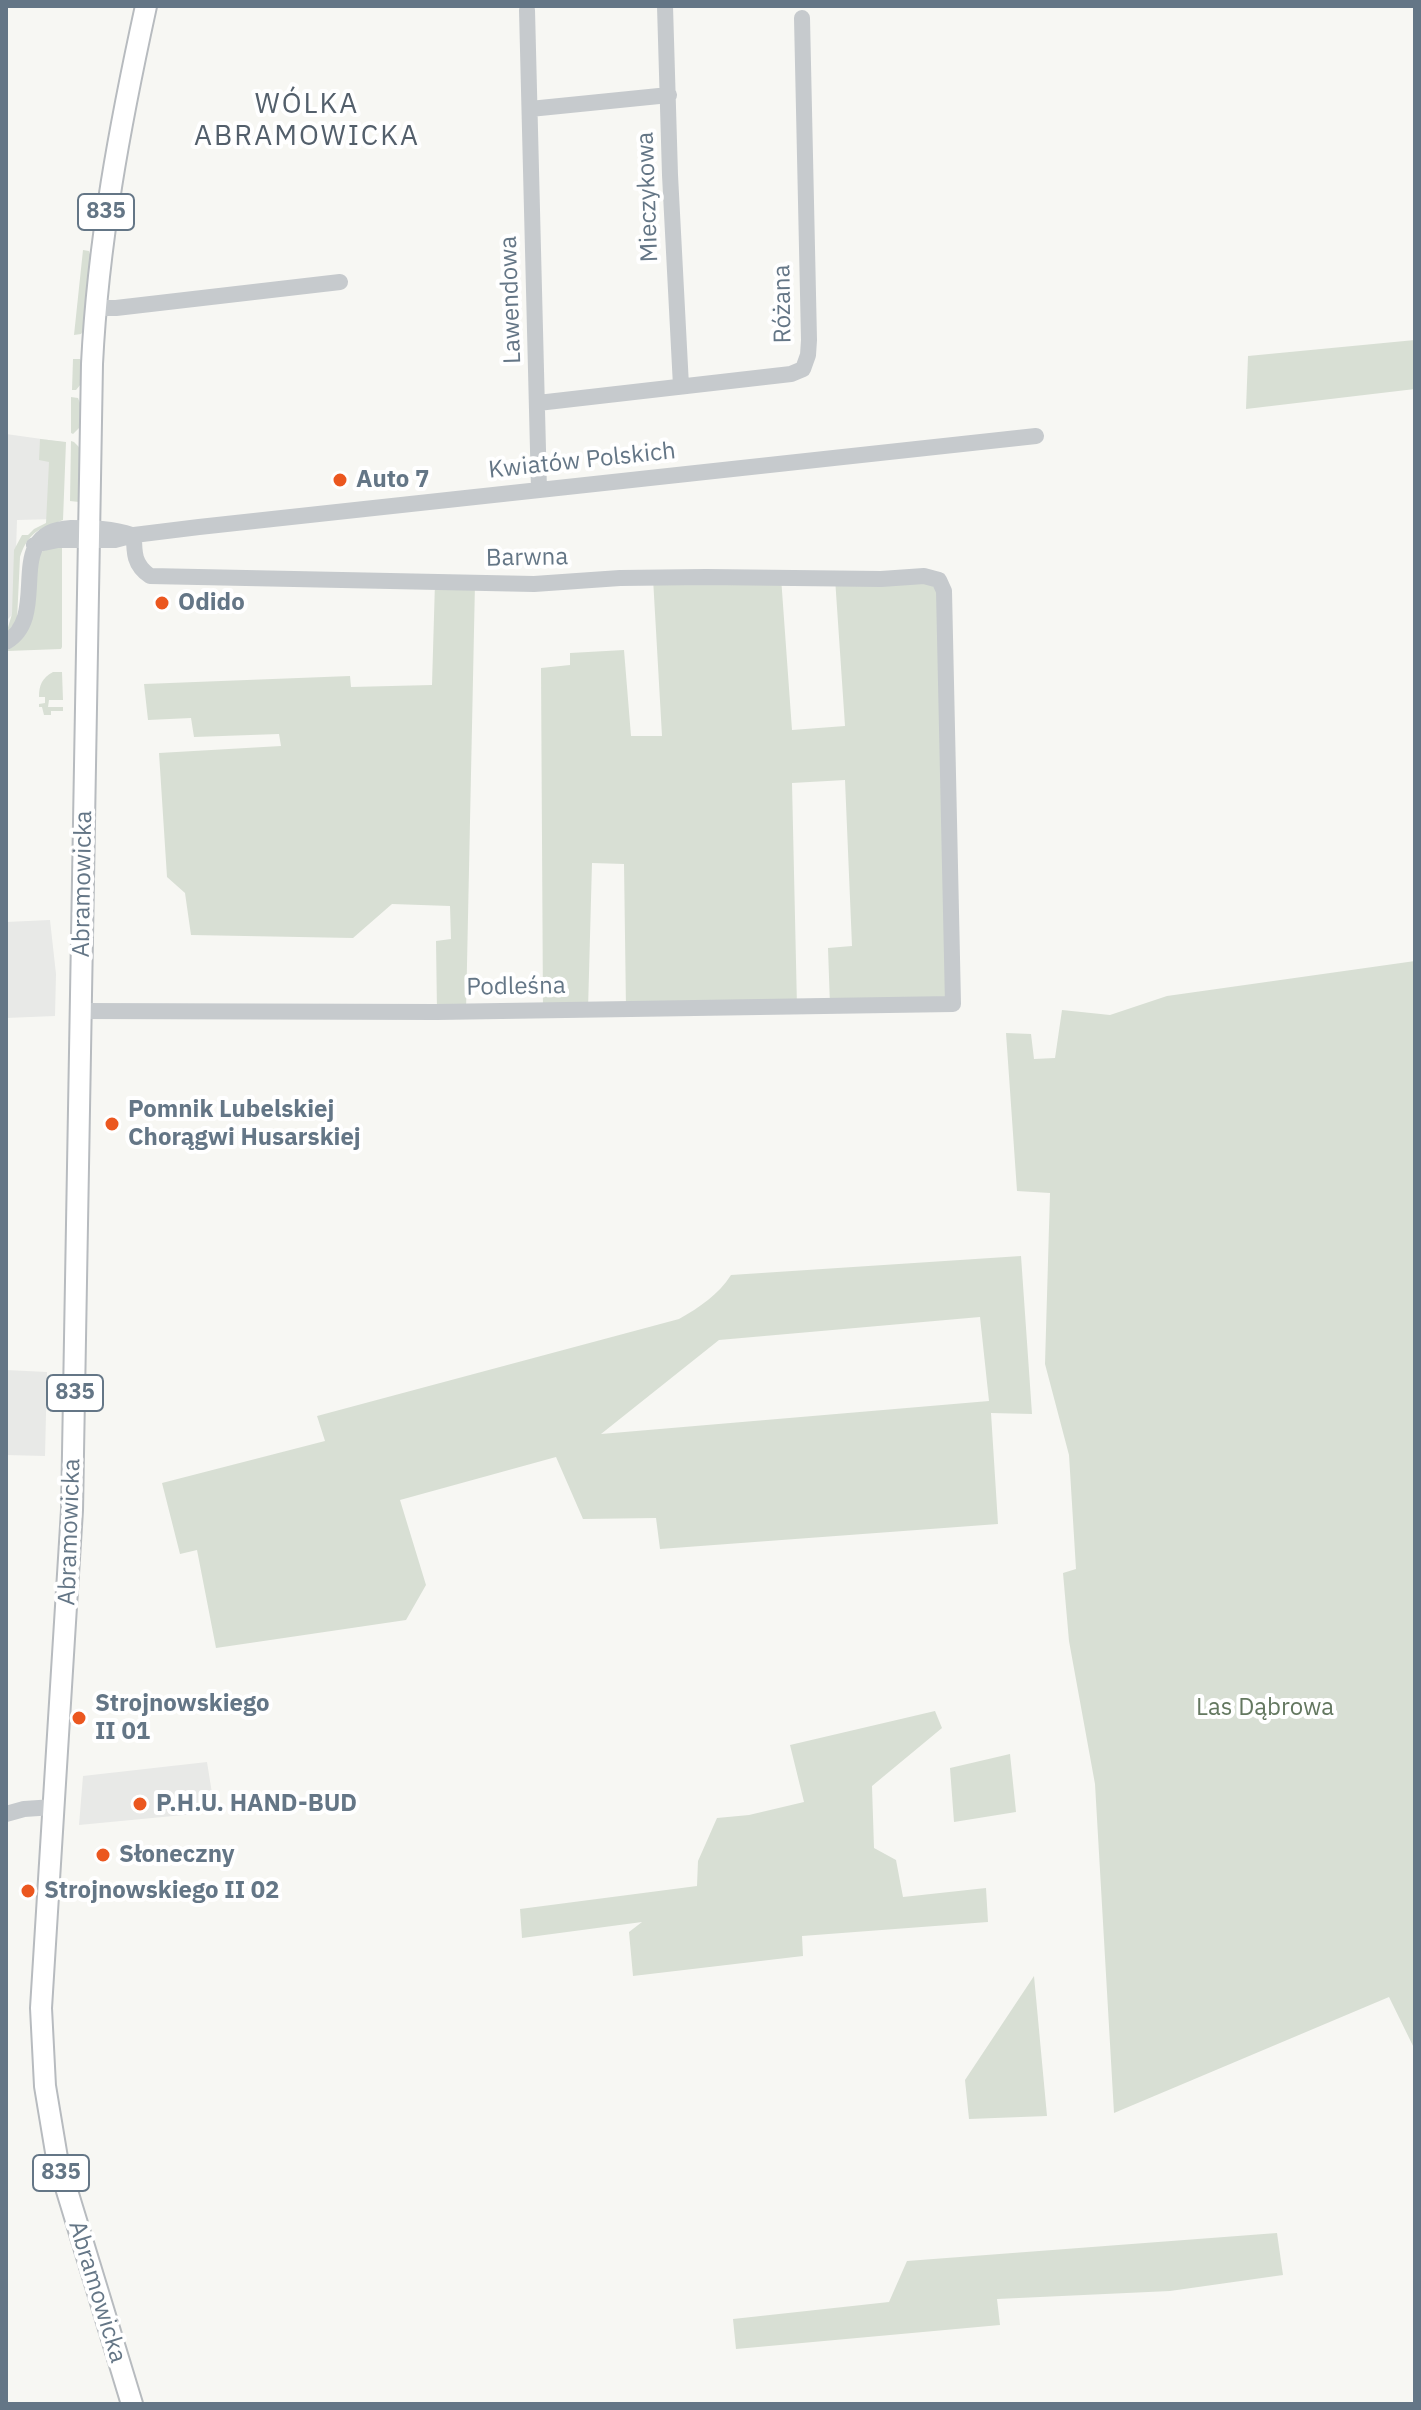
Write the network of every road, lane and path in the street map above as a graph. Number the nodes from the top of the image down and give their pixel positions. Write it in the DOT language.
graph roads {
  1 [pos="146,6"];
  2 [pos="665,6"];
  3 [pos="527,10"];
  4 [pos="802,18"];
  5 [pos="669,95"];
  6 [pos="530,109"];
  7 [pos="340,282"];
  8 [pos="96,308"];
  9 [pos="681,386"];
  10 [pos="538,403"];
  11 [pos="1036,436"];
  12 [pos="539,490"];
  13 [pos="88,534"];
  14 [pos="134,535"];
  15 [pos="6,642"];
  16 [pos="953,1004"];
  17 [pos="81,1011"];
  18 [pos="54,1807"];
  19 [pos="6,1814"];
  20 [pos="132,2404"];
  1 -- 8 [label="main road, 835"];
  2 -- 5 [label="street, Mieczykowa"];
  3 -- 6 [label="street, Lawendowa"];
  4 -- 9 [label="street, Różana"];
  5 -- 6 [label="street"];
  5 -- 9 [label="street, Mieczykowa"];
  6 -- 10 [label="street, Lawendowa"];
  7 -- 8 [label="street"];
  8 -- 13 [label="main road, 835"];
  9 -- 10 [label="street, Różana"];
  10 -- 12 [label="street, Lawendowa"];
  11 -- 12 [label="street, Kwiatów Polskich"];
  12 -- 14 [label="street, Kwiatów Polskich"];
  13 -- 14 [label="street, Kwiatów Polskich"];
  13 -- 15 [label="street, Kwiatów Polskich"];
  13 -- 17 [label="main road, Abramowicka / 835"];
  14 -- 16 [label="street, Barwna"];
  16 -- 17 [label="street, Podleśna"];
  17 -- 18 [label="main road, Abramowicka / 835"];
  18 -- 19 [label="street"];
  18 -- 20 [label="main road, Abramowicka / 835"];
}
